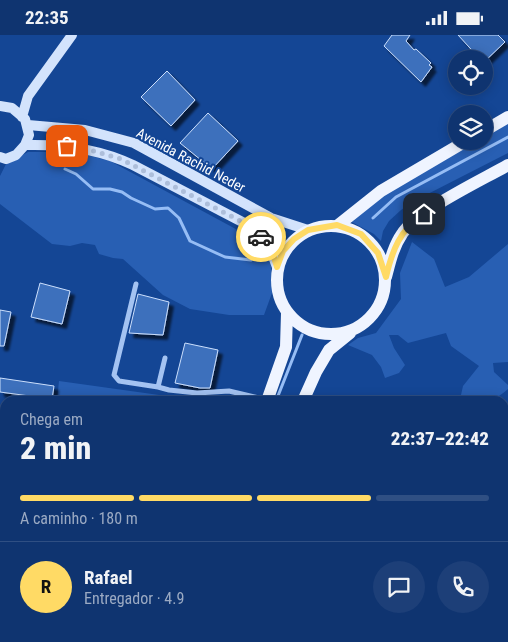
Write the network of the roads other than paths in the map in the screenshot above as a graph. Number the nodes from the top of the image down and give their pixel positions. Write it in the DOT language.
graph roads {
  1 [pos="72,35"];
  2 [pos="0,106"];
  3 [pos="508,117"];
  4 [pos="25,121"];
  5 [pos="493,126"];
  6 [pos="25,145"];
  7 [pos="451,150"];
  8 [pos="2,161"];
  9 [pos="508,165"];
  10 [pos="337,225"];
  11 [pos="308,230"];
  12 [pos="277,267"];
  13 [pos="386,277"];
  14 [pos="136,284"];
  15 [pos="287,313"];
  16 [pos="352,331"];
  17 [pos="165,357"];
  18 [pos="158,387"];
  19 [pos="248,396"];
  20 [pos="269,396"];
  21 [pos="304,396"];
  1 -- 4 [label="main road"];
  2 -- 4 [label="main road"];
  3 -- 5 [label="main road"];
  4 -- 6 [label="main road"];
  4 -- 11 [label="main road, Avenida Rachid Neder"];
  6 -- 8 [label="main road"];
  6 -- 12 [label="main road"];
  7 -- 10 [label="main road"];
  9 -- 13 [label="main road"];
  10 -- 11 [label="main road"];
  10 -- 13 [label="main road"];
  11 -- 12 [label="main road"];
  12 -- 15 [label="main road"];
  13 -- 16 [label="main road"];
  14 -- 18 [label="street"];
  15 -- 16 [label="main road"];
  15 -- 20 [label="main road"];
  16 -- 21 [label="main road"];
  17 -- 18 [label="street"];
  18 -- 19 [label="street"];
}
